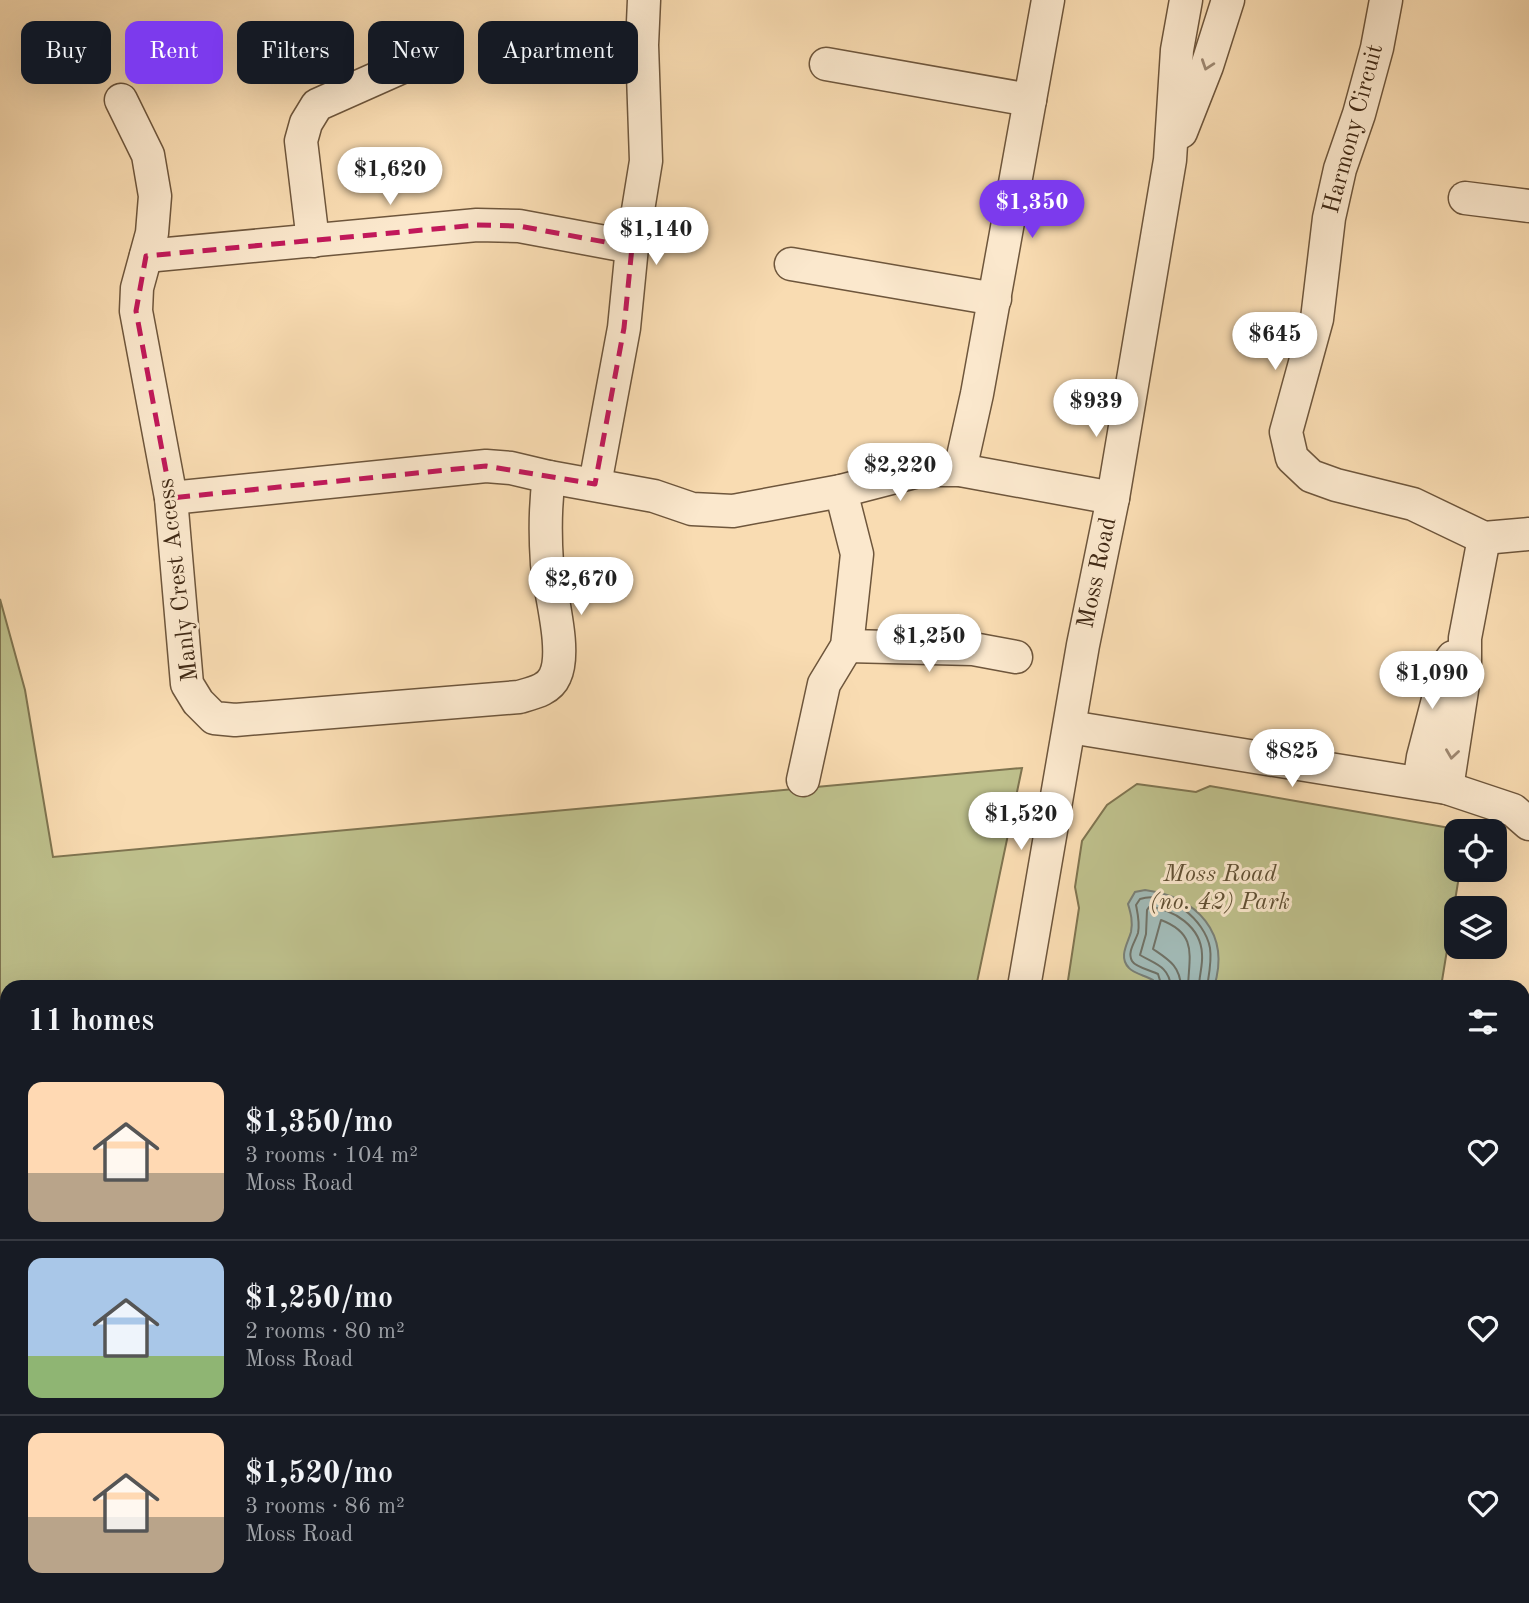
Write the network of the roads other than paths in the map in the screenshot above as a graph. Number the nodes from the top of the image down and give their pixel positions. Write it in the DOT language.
graph roads {
  1 [pos="644,0"];
  2 [pos="1048,0"];
  3 [pos="1186,0"];
  4 [pos="1228,0"];
  5 [pos="1386,0"];
  6 [pos="826,64"];
  7 [pos="368,82"];
  8 [pos="121,100"];
  9 [pos="1030,100"];
  10 [pos="1170,160"];
  11 [pos="1465,198"];
  12 [pos="1529,206"];
  13 [pos="313,241"];
  14 [pos="632,247"];
  15 [pos="146,256"];
  16 [pos="791,264"];
  17 [pos="995,299"];
  18 [pos="960,470"];
  19 [pos="549,477"];
  20 [pos="595,484"];
  21 [pos="841,491"];
  22 [pos="171,498"];
  23 [pos="1113,498"];
  24 [pos="1529,534"];
  25 [pos="1484,538"];
  26 [pos="847,646"];
  27 [pos="1016,657"];
  28 [pos="1070,727"];
  29 [pos="803,780"];
  30 [pos="1433,786"];
  31 [pos="1529,824"];
  32 [pos="1025,980"];
  1 -- 14 [label="street"];
  2 -- 9 [label="street"];
  3 -- 10 [label="street, Moss Road"];
  4 -- 10 [label="street, Moss Road, one-way"];
  5 -- 25 [label="street, Harmony Circuit"];
  6 -- 9 [label="street"];
  7 -- 13 [label="street"];
  8 -- 15 [label="street, Manly Crest Access"];
  9 -- 17 [label="street"];
  10 -- 23 [label="street, Moss Road"];
  11 -- 12 [label="street"];
  13 -- 14 [label="street"];
  13 -- 15 [label="street"];
  14 -- 20 [label="street"];
  15 -- 22 [label="street, Manly Crest Access"];
  16 -- 17 [label="street"];
  17 -- 18 [label="street"];
  18 -- 21 [label="street"];
  18 -- 23 [label="street"];
  19 -- 20 [label="street"];
  19 -- 22 [label="street"];
  19 -- 22 [label="street, Manly Crest Access"];
  20 -- 21 [label="street"];
  21 -- 26 [label="street"];
  23 -- 28 [label="street, Moss Road"];
  24 -- 25 [label="street"];
  25 -- 30 [label="street"];
  26 -- 27 [label="street"];
  26 -- 29 [label="street"];
  28 -- 30 [label="street"];
  28 -- 32 [label="street, Moss Road"];
  30 -- 31 [label="street"];
}
